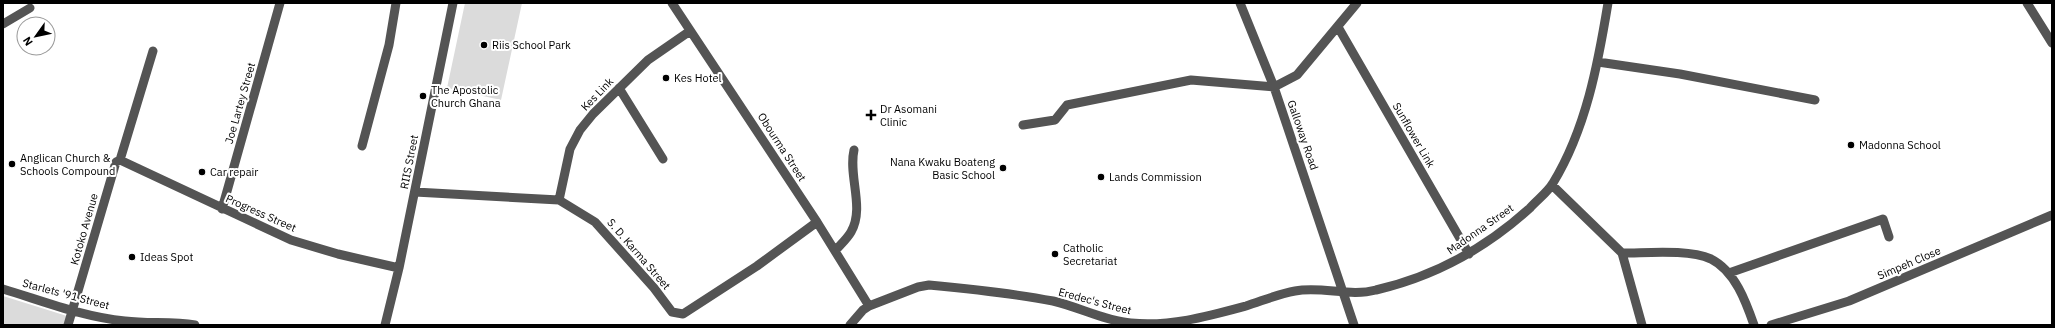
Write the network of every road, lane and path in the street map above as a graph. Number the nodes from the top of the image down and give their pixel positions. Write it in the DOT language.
graph roads {
  1 [pos="280,3"];
  2 [pos="396,3"];
  3 [pos="453,3"];
  4 [pos="672,3"];
  5 [pos="1240,3"];
  6 [pos="1358,3"];
  7 [pos="1608,3"];
  8 [pos="2027,3"];
  9 [pos="30,8"];
  10 [pos="3,24"];
  11 [pos="1338,27"];
  12 [pos="690,30"];
  13 [pos="2052,43"];
  14 [pos="153,51"];
  15 [pos="1598,62"];
  16 [pos="1274,87"];
  17 [pos="619,88"];
  18 [pos="1815,100"];
  19 [pos="1023,125"];
  20 [pos="362,146"];
  21 [pos="854,150"];
  22 [pos="120,160"];
  23 [pos="663,160"];
  24 [pos="1552,185"];
  25 [pos="415,192"];
  26 [pos="560,200"];
  27 [pos="222,209"];
  28 [pos="2052,215"];
  29 [pos="817,222"];
  30 [pos="1889,237"];
  31 [pos="835,251"];
  32 [pos="1622,253"];
  33 [pos="1469,254"];
  34 [pos="399,268"];
  35 [pos="1729,273"];
  36 [pos="3,289"];
  37 [pos="1342,292"];
  38 [pos="869,306"];
  39 [pos="73,310"];
  40 [pos="124,323"];
  41 [pos="68,325"];
  42 [pos="195,325"];
  43 [pos="385,325"];
  44 [pos="850,325"];
  45 [pos="1354,325"];
  46 [pos="1642,325"];
  47 [pos="1754,325"];
  48 [pos="1772,325"];
  1 -- 27 [label="street, Joe Lartey Street"];
  2 -- 20 [label="street"];
  3 -- 25 [label="street, RIIS Street"];
  4 -- 12 [label="street, Obourma Street"];
  5 -- 16 [label="street, Galloway Road"];
  6 -- 11 [label="street"];
  7 -- 15 [label="street, Madonna Street"];
  8 -- 13 [label="street"];
  9 -- 10 [label="street"];
  11 -- 16 [label="street"];
  11 -- 33 [label="street, Sunflower Link"];
  12 -- 17 [label="street, Kes Link"];
  12 -- 29 [label="street, Obourma Street"];
  14 -- 22 [label="street, Kotoko Avenue"];
  15 -- 18 [label="street"];
  15 -- 24 [label="street, Madonna Street"];
  16 -- 19 [label="street"];
  16 -- 37 [label="street, Galloway Road"];
  17 -- 23 [label="street"];
  17 -- 26 [label="street, Kes Link"];
  21 -- 31 [label="street"];
  22 -- 27 [label="street, Progress Street"];
  22 -- 39 [label="street, Kotoko Avenue"];
  24 -- 32 [label="street"];
  24 -- 33 [label="street, Madonna Street"];
  25 -- 26 [label="street, S. D. Karma Street"];
  25 -- 34 [label="street, RIIS Street"];
  26 -- 29 [label="street, S. D. Karma Street"];
  27 -- 34 [label="street, Progress Street"];
  28 -- 48 [label="street, Simpeh Close"];
  29 -- 31 [label="street, Obourma Street"];
  30 -- 35 [label="street"];
  31 -- 38 [label="street, Obourma Street"];
  32 -- 35 [label="street"];
  32 -- 46 [label="street"];
  33 -- 37 [label="street, Madonna Street"];
  34 -- 43 [label="street, RIIS Street"];
  35 -- 47 [label="street"];
  36 -- 39 [label="street, Starlets '91 Street"];
  37 -- 38 [label="street, Eredec's Street"];
  37 -- 45 [label="street, Galloway Road"];
  38 -- 44 [label="street, Eredec's Street"];
  39 -- 40 [label="street, Starlets '91 Street"];
  39 -- 41 [label="street, Kotoko Avenue"];
  40 -- 42 [label="street, Starlets '91 Street"];
}
